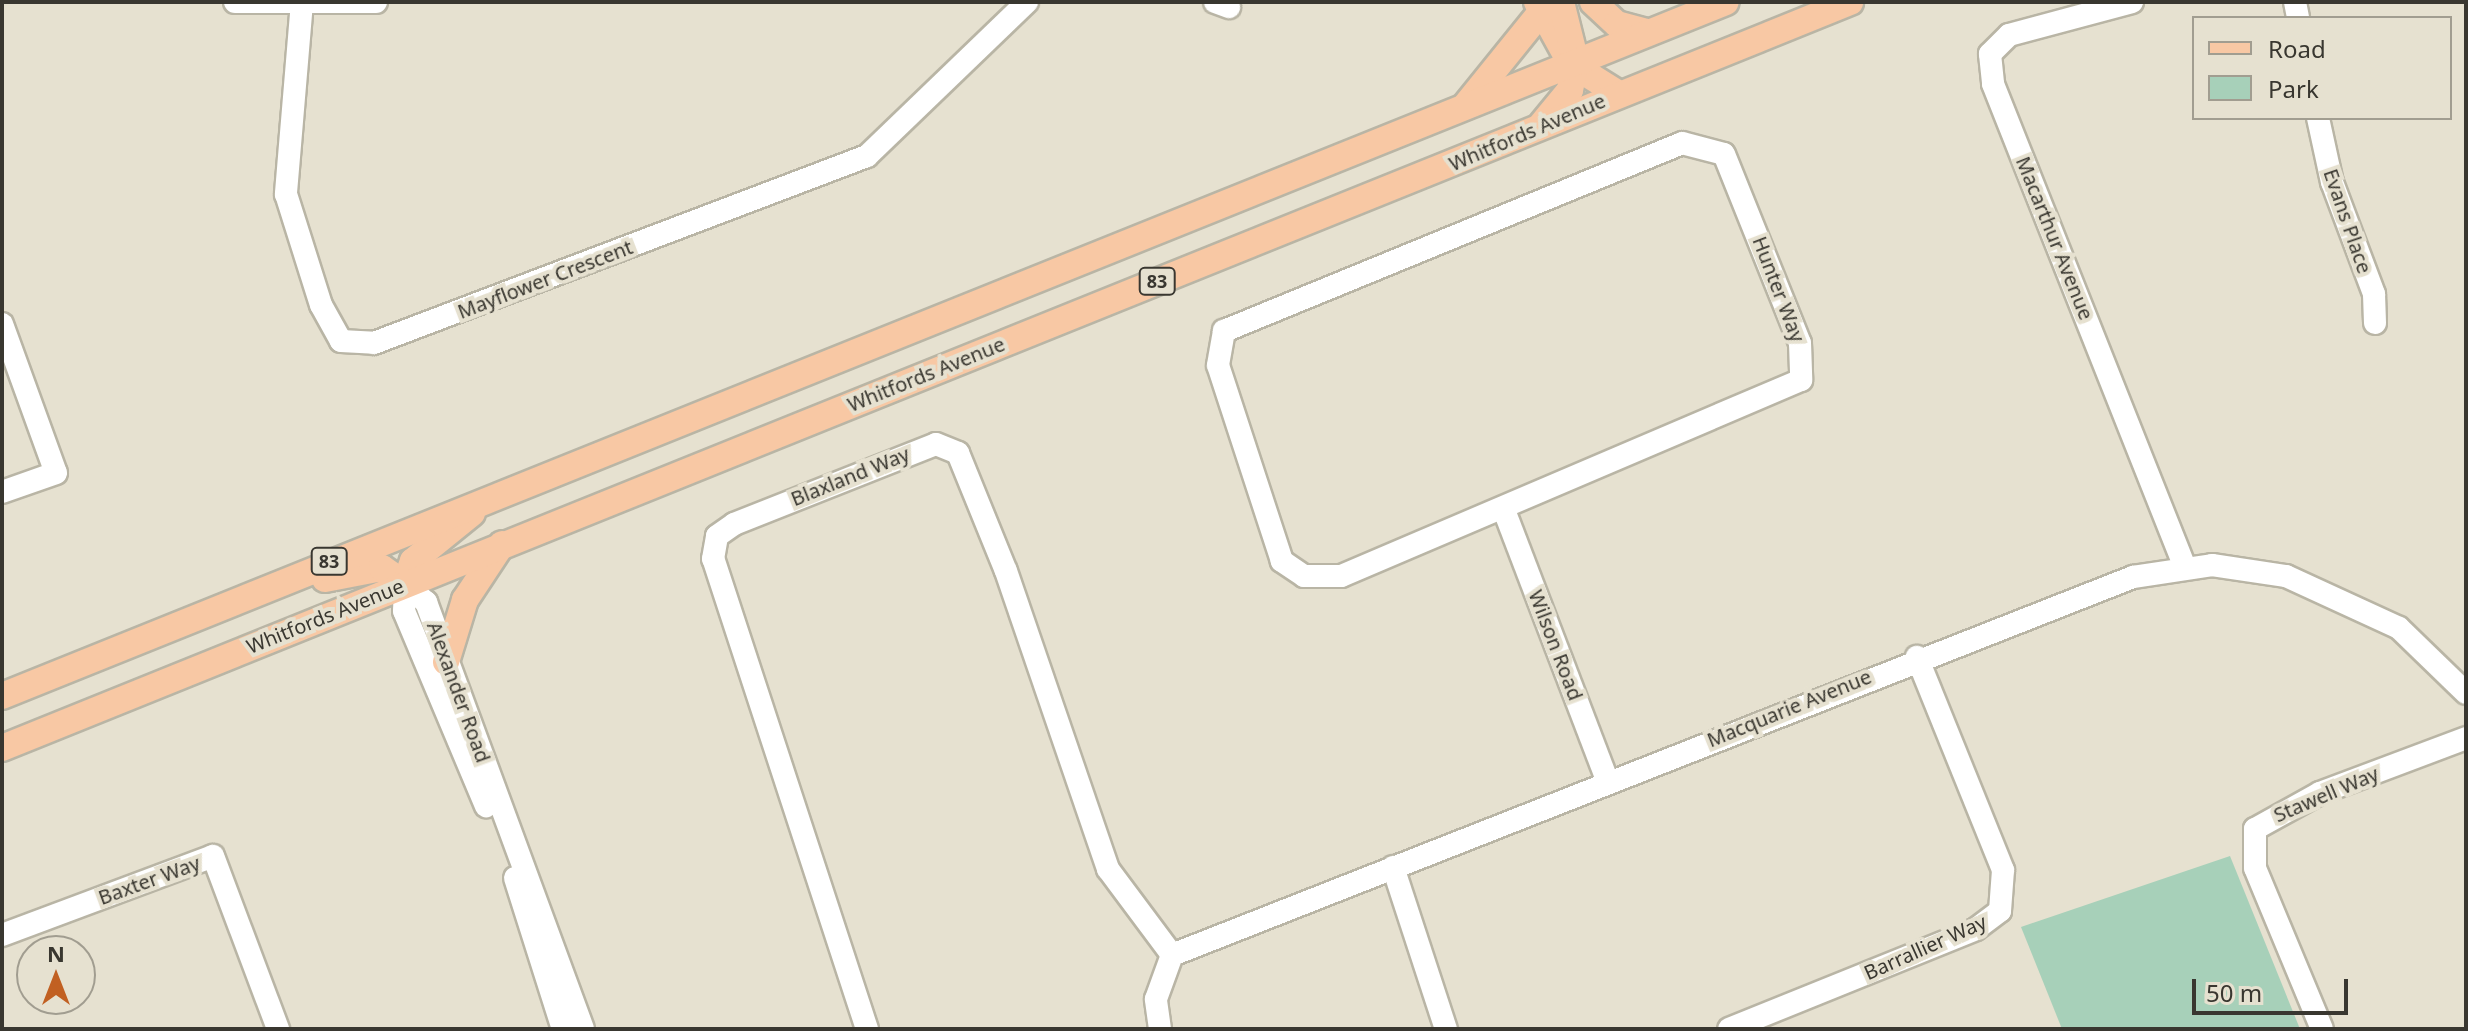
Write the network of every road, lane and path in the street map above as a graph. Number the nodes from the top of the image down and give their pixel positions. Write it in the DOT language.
graph roads {
  1 [pos="235,2"];
  2 [pos="376,2"];
  3 [pos="1027,2"];
  4 [pos="1593,2"];
  5 [pos="1726,2"];
  6 [pos="1850,2"];
  7 [pos="2132,2"];
  8 [pos="302,5"];
  9 [pos="1547,5"];
  10 [pos="1647,32"];
  11 [pos="1574,65"];
  12 [pos="1619,94"];
  13 [pos="1462,110"];
  14 [pos="2318,120"];
  15 [pos="1530,133"];
  16 [pos="2375,323"];
  17 [pos="2,324"];
  18 [pos="2,492"];
  19 [pos="497,494"];
  20 [pos="1504,510"];
  21 [pos="502,544"];
  22 [pos="2184,565"];
  23 [pos="405,584"];
  24 [pos="160,627"];
  25 [pos="1917,657"];
  26 [pos="446,662"];
  27 [pos="2466,693"];
  28 [pos="2,696"];
  29 [pos="2466,738"];
  30 [pos="2,748"];
  31 [pos="1607,780"];
  32 [pos="1393,867"];
  33 [pos="2,935"];
  34 [pos="1172,955"];
  35 [pos="574,1028"];
  36 [pos="278,1029"];
  37 [pos="867,1029"];
  38 [pos="1160,1029"];
  39 [pos="1446,1029"];
  40 [pos="1729,1029"];
  41 [pos="2322,1029"];
  1 -- 8 [label="street"];
  2 -- 8 [label="street"];
  3 -- 8 [label="street, Mayflower Crescent"];
  4 -- 10 [label="main road"];
  5 -- 10 [label="main road, 83"];
  6 -- 12 [label="main road, Whitfords Avenue / 83"];
  7 -- 22 [label="street, Macarthur Avenue"];
  9 -- 11 [label="main road"];
  9 -- 13 [label="main road"];
  10 -- 11 [label="main road, 83"];
  11 -- 12 [label="main road"];
  11 -- 13 [label="main road, 83"];
  11 -- 15 [label="main road"];
  12 -- 15 [label="main road, Whitfords Avenue / 83"];
  13 -- 19 [label="main road, 83"];
  14 -- 16 [label="street, Evans Place"];
  15 -- 21 [label="main road, Whitfords Avenue / 83"];
  17 -- 18 [label="street"];
  19 -- 23 [label="main road"];
  19 -- 24 [label="main road, 83"];
  20 -- 20 [label="street, Hunter Way"];
  20 -- 31 [label="street, Wilson Road"];
  21 -- 23 [label="main road, Whitfords Avenue / 83"];
  21 -- 26 [label="main road"];
  22 -- 25 [label="street, Macquarie Avenue"];
  22 -- 27 [label="street, Macquarie Avenue"];
  23 -- 24 [label="main road"];
  23 -- 26 [label="street, Alexander Road"];
  23 -- 30 [label="main road, Whitfords Avenue / 83"];
  23 -- 35 [label="street, Alexander Road"];
  24 -- 28 [label="main road, 83"];
  25 -- 31 [label="street, Macquarie Avenue"];
  25 -- 40 [label="street, Barrallier Way"];
  26 -- 35 [label="street, Alexander Road"];
  29 -- 41 [label="street, Stawell Way"];
  31 -- 32 [label="street, Macquarie Avenue"];
  32 -- 34 [label="street, Macquarie Avenue"];
  32 -- 39 [label="street"];
  33 -- 36 [label="street, Baxter Way"];
  34 -- 37 [label="street, Blaxland Way"];
  34 -- 38 [label="street"];
}
